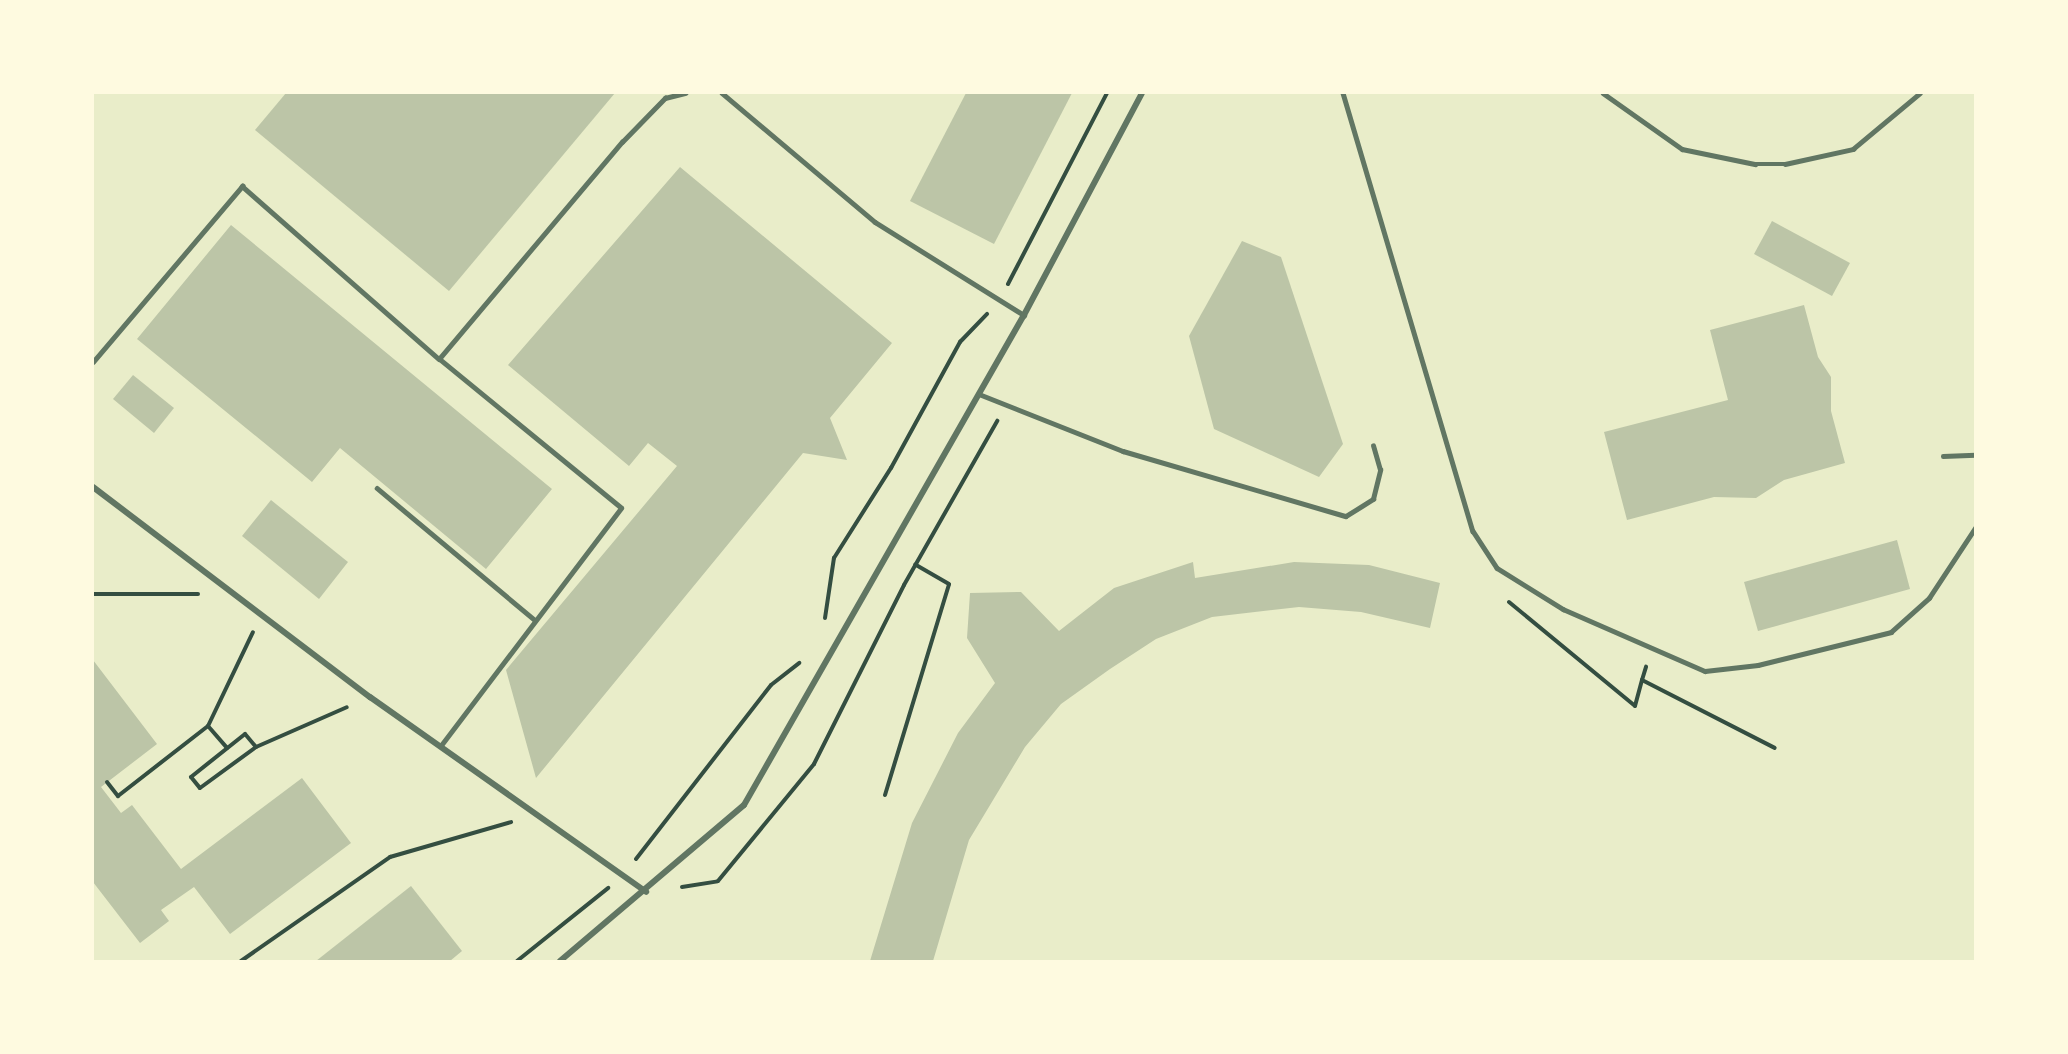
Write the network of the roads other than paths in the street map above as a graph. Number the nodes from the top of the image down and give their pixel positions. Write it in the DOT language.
graph roads {
  1 [pos="685,93"];
  2 [pos="722,93"];
  3 [pos="1142,93"];
  4 [pos="1343,93"];
  5 [pos="1603,93"];
  6 [pos="1920,93"];
  7 [pos="1024,315"];
  8 [pos="439,359"];
  9 [pos="93,362"];
  10 [pos="979,394"];
  11 [pos="1373,446"];
  12 [pos="1975,455"];
  13 [pos="1943,456"];
  14 [pos="93,487"];
  15 [pos="377,489"];
  16 [pos="1975,528"];
  17 [pos="535,620"];
  18 [pos="442,744"];
  19 [pos="646,892"];
  20 [pos="561,961"];
  1 -- 8 [label="lane"];
  2 -- 7 [label="lane"];
  3 -- 7 [label="street"];
  4 -- 16 [label="lane"];
  5 -- 6 [label="lane"];
  7 -- 10 [label="street"];
  8 -- 9 [label="lane"];
  8 -- 17 [label="lane"];
  10 -- 11 [label="lane"];
  10 -- 19 [label="street"];
  12 -- 13 [label="lane"];
  14 -- 18 [label="street"];
  15 -- 17 [label="lane"];
  17 -- 18 [label="lane"];
  18 -- 19 [label="street"];
  19 -- 20 [label="street"];
}
